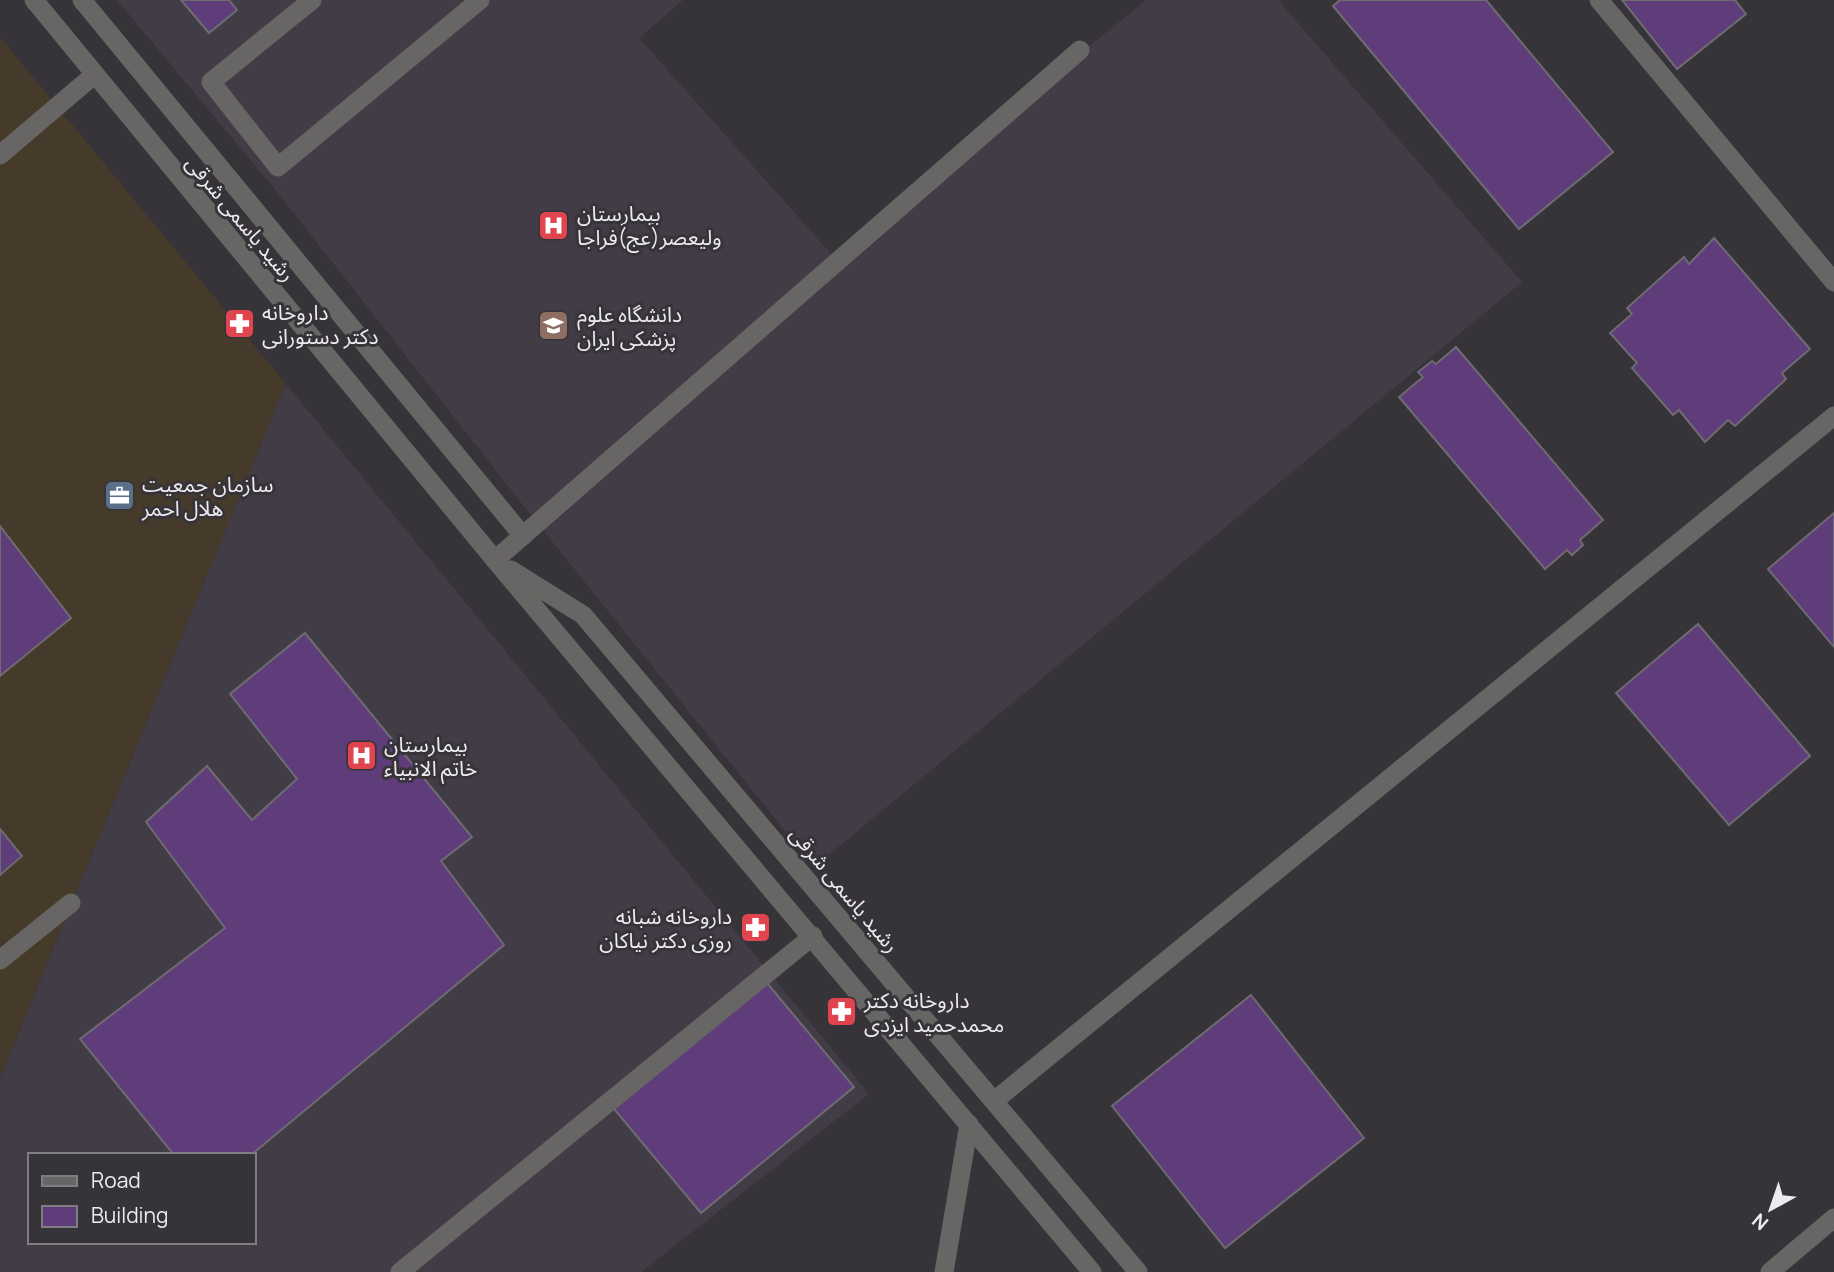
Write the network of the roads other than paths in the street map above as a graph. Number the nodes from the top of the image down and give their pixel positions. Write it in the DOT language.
graph roads {
  1 [pos="34,0"];
  2 [pos="82,0"];
  3 [pos="312,0"];
  4 [pos="480,0"];
  5 [pos="1598,0"];
  6 [pos="1080,50"];
  7 [pos="94,75"];
  8 [pos="0,155"];
  9 [pos="1834,282"];
  10 [pos="1834,416"];
  11 [pos="523,536"];
  12 [pos="495,560"];
  13 [pos="71,904"];
  14 [pos="813,936"];
  15 [pos="0,960"];
  16 [pos="994,1101"];
  17 [pos="969,1124"];
  18 [pos="1834,1218"];
  19 [pos="400,1272"];
  20 [pos="944,1272"];
  21 [pos="1093,1272"];
  22 [pos="1138,1272"];
  23 [pos="1770,1272"];
  1 -- 7 [label="street, رشید یاسمی شرقی"];
  2 -- 11 [label="street"];
  3 -- 4 [label="street"];
  5 -- 9 [label="street"];
  6 -- 11 [label="street"];
  7 -- 8 [label="street"];
  7 -- 12 [label="street, رشید یاسمی شرقی"];
  10 -- 16 [label="street"];
  11 -- 12 [label="street"];
  12 -- 14 [label="street, رشید یاسمی شرقی"];
  12 -- 16 [label="street, رشید یاسمی شرقی"];
  13 -- 15 [label="street"];
  14 -- 17 [label="street, رشید یاسمی شرقی"];
  14 -- 19 [label="street"];
  16 -- 17 [label="street"];
  16 -- 22 [label="street, رشید یاسمی شرقی"];
  17 -- 20 [label="street"];
  17 -- 21 [label="street, رشید یاسمی شرقی"];
  18 -- 23 [label="street"];
}
